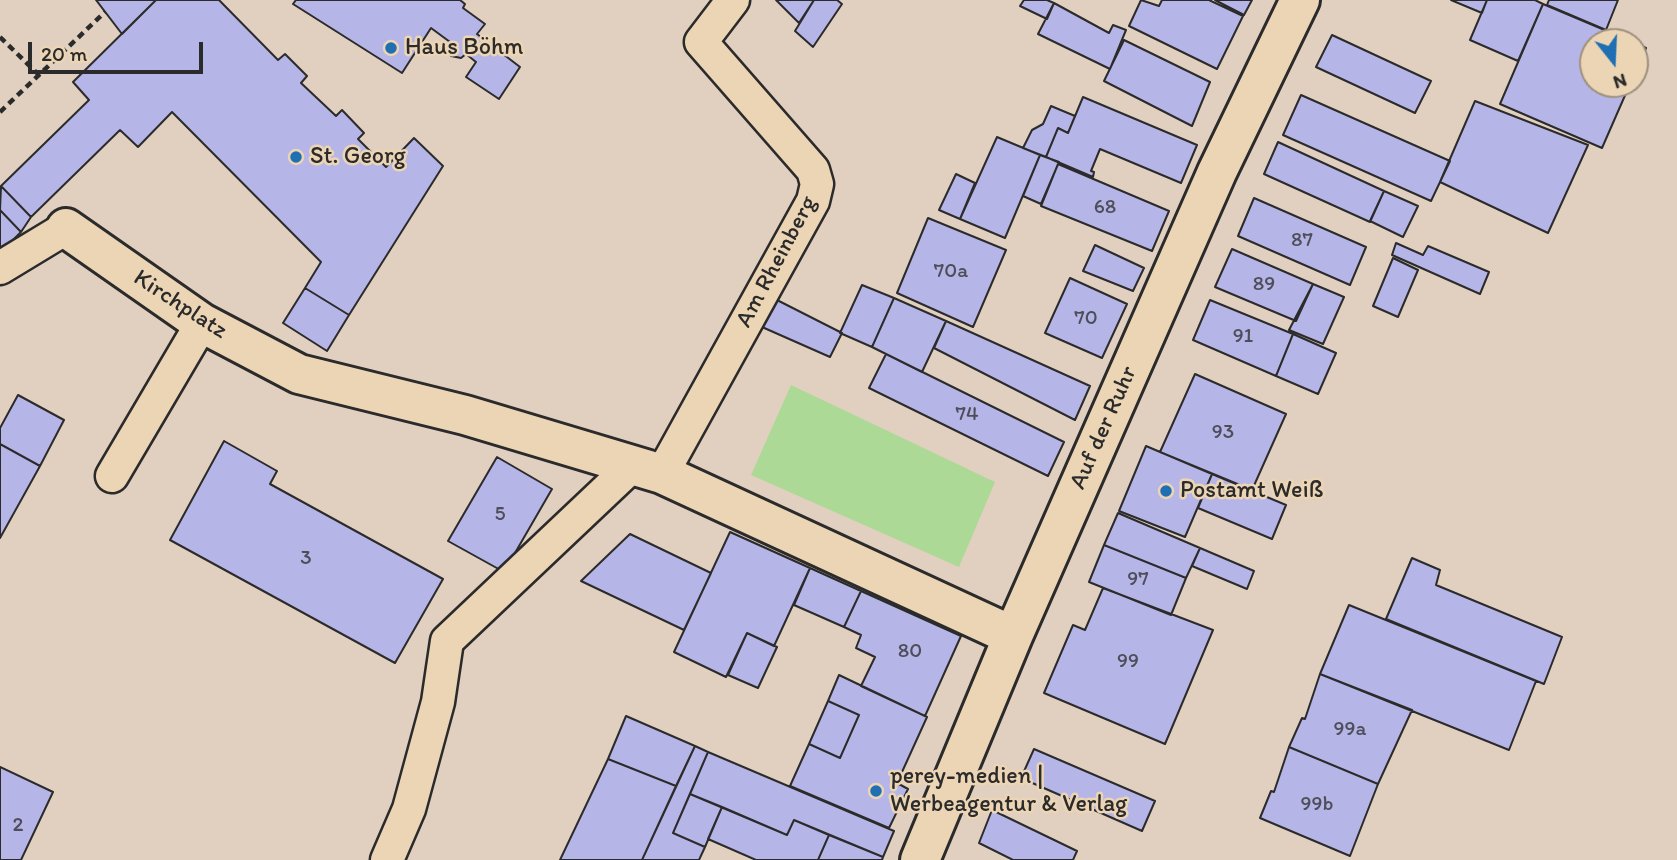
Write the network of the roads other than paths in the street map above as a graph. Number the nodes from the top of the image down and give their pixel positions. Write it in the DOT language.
graph roads {
  1 [pos="733,0"];
  2 [pos="1300,0"];
  3 [pos="66,228"];
  4 [pos="0,268"];
  5 [pos="202,323"];
  6 [pos="648,469"];
  7 [pos="112,476"];
  8 [pos="1013,636"];
  9 [pos="387,860"];
  10 [pos="920,860"];
  1 -- 6 [label="lane, Am Rheinberg"];
  2 -- 8 [label="street, Auf der Ruhr"];
  3 -- 4 [label="lane"];
  3 -- 5 [label="street, Kirchplatz"];
  5 -- 6 [label="street, Kirchplatz"];
  5 -- 7 [label="lane"];
  6 -- 8 [label="street"];
  6 -- 9 [label="lane"];
  8 -- 10 [label="street, Auf der Ruhr"];
}
